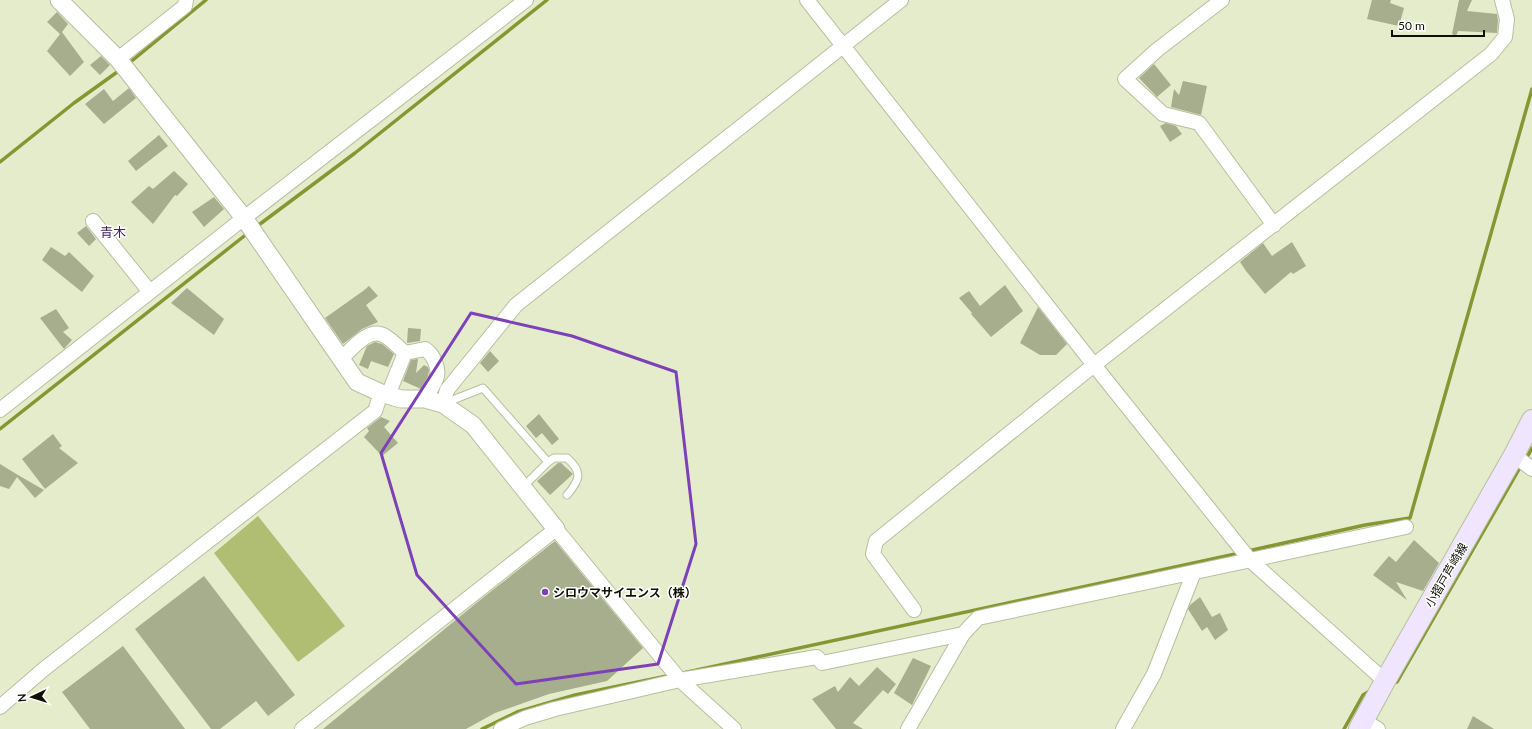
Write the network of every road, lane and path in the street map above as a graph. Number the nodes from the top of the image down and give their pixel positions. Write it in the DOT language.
graph roads {
  1 [pos="60,0"];
  2 [pos="186,0"];
  3 [pos="526,0"];
  4 [pos="807,0"];
  5 [pos="900,0"];
  6 [pos="1222,0"];
  7 [pos="1502,0"];
  8 [pos="843,45"];
  9 [pos="118,59"];
  10 [pos="244,218"];
  11 [pos="93,220"];
  12 [pos="1274,224"];
  13 [pos="150,292"];
  14 [pos="404,352"];
  15 [pos="341,359"];
  16 [pos="1094,365"];
  17 [pos="384,394"];
  18 [pos="425,399"];
  19 [pos="443,404"];
  20 [pos="0,410"];
  21 [pos="1532,420"];
  22 [pos="1514,455"];
  23 [pos="548,462"];
  24 [pos="1532,469"];
  25 [pos="530,480"];
  26 [pos="568,495"];
  27 [pos="1406,527"];
  28 [pos="556,529"];
  29 [pos="1250,560"];
  30 [pos="1194,572"];
  31 [pos="914,610"];
  32 [pos="964,634"];
  33 [pos="680,680"];
  34 [pos="1385,680"];
  35 [pos="0,707"];
  36 [pos="1367,726"];
  37 [pos="302,729"];
  38 [pos="501,729"];
  39 [pos="734,729"];
  40 [pos="908,729"];
  41 [pos="1123,729"];
  1 -- 9 [label="street"];
  2 -- 9 [label="street"];
  3 -- 10 [label="street"];
  4 -- 8 [label="street"];
  5 -- 8 [label="street"];
  6 -- 12 [label="street"];
  7 -- 12 [label="street"];
  8 -- 16 [label="street"];
  8 -- 19 [label="street"];
  9 -- 10 [label="street"];
  10 -- 13 [label="street"];
  10 -- 15 [label="street"];
  11 -- 13 [label="street"];
  12 -- 16 [label="street"];
  13 -- 20 [label="street"];
  14 -- 15 [label="street"];
  14 -- 17 [label="street"];
  14 -- 18 [label="street"];
  15 -- 17 [label="street"];
  16 -- 29 [label="street"];
  16 -- 31 [label="street"];
  17 -- 18 [label="street"];
  17 -- 35 [label="street"];
  18 -- 19 [label="street"];
  19 -- 23 [label="lane"];
  19 -- 28 [label="street"];
  21 -- 22 [label="main road, 小摺戸芦崎線"];
  22 -- 24 [label="street"];
  22 -- 34 [label="main road, 小摺戸芦崎線"];
  23 -- 25 [label="lane"];
  23 -- 26 [label="lane"];
  27 -- 29 [label="street"];
  28 -- 33 [label="street"];
  28 -- 37 [label="street"];
  29 -- 30 [label="street"];
  29 -- 34 [label="street"];
  30 -- 32 [label="street"];
  30 -- 41 [label="street"];
  32 -- 33 [label="street"];
  32 -- 40 [label="street"];
  33 -- 38 [label="street"];
  33 -- 39 [label="street"];
  34 -- 36 [label="main road, 小摺戸芦崎線"];
}
